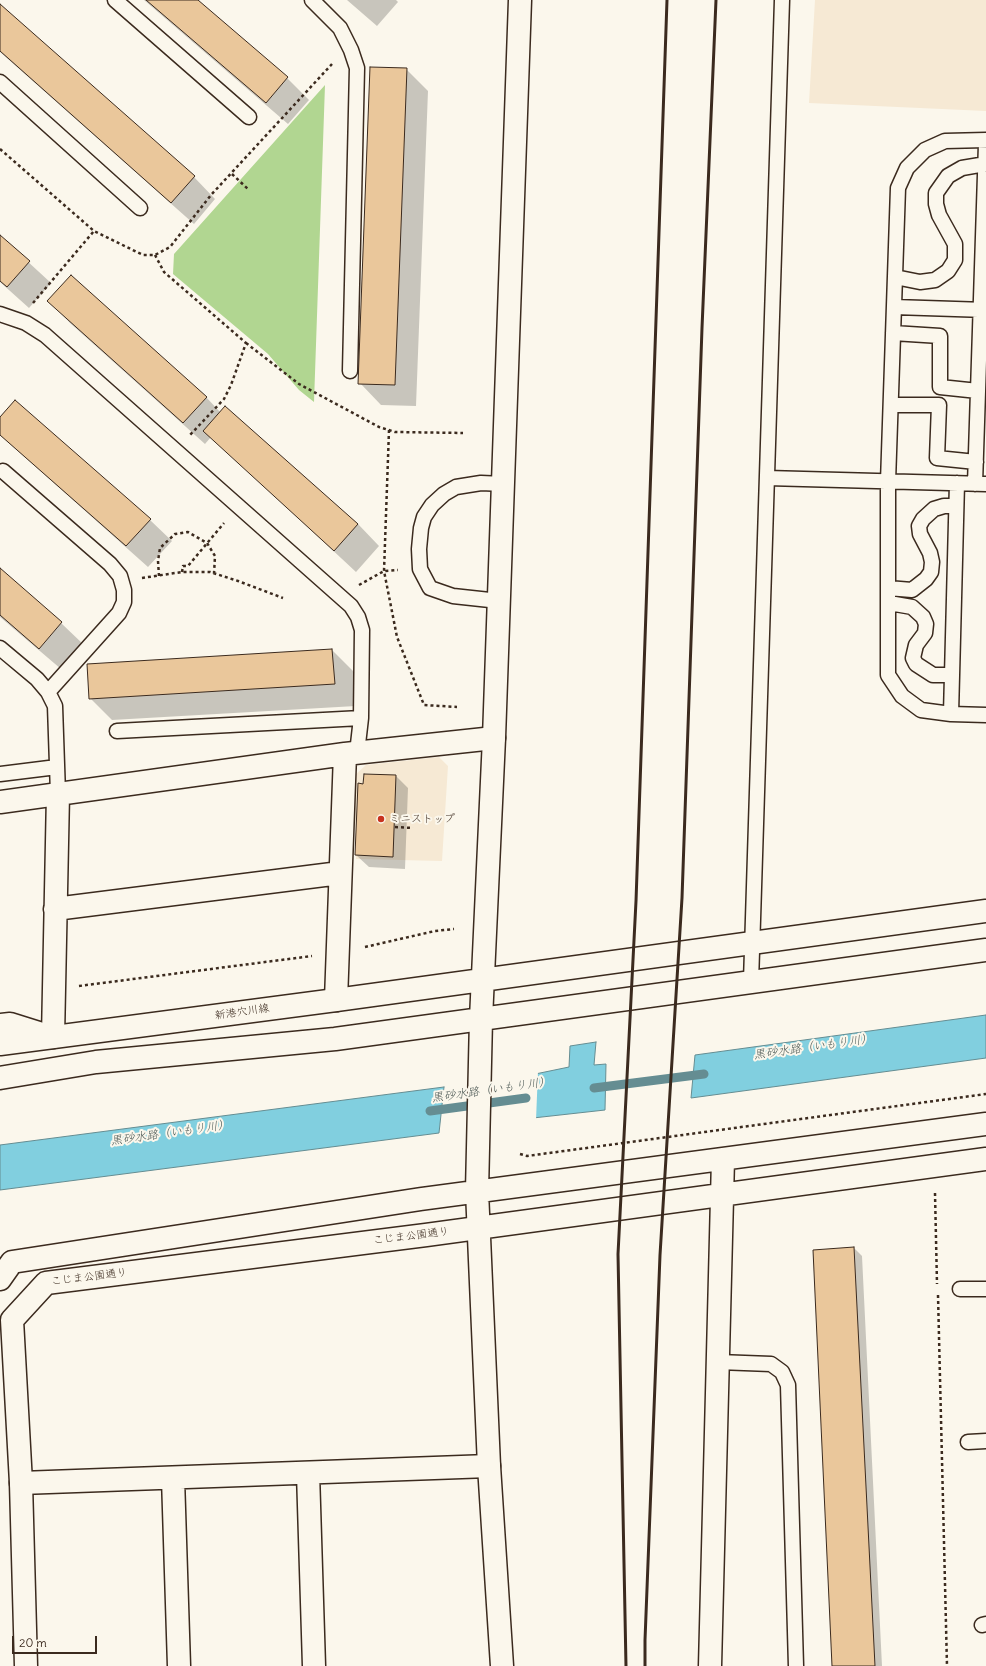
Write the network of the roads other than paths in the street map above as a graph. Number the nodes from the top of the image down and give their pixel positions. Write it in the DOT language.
graph roads {
  1 [pos="115,0"];
  2 [pos="312,0"];
  3 [pos="520,0"];
  4 [pos="782,0"];
  5 [pos="0,82"];
  6 [pos="249,117"];
  7 [pos="986,140"];
  8 [pos="986,144"];
  9 [pos="986,164"];
  10 [pos="140,208"];
  11 [pos="895,277"];
  12 [pos="894,307"];
  13 [pos="983,310"];
  14 [pos="0,314"];
  15 [pos="893,333"];
  16 [pos="983,339"];
  17 [pos="350,371"];
  18 [pos="981,387"];
  19 [pos="891,405"];
  20 [pos="981,431"];
  21 [pos="976,462"];
  22 [pos="2,471"];
  23 [pos="767,478"];
  24 [pos="888,482"];
  25 [pos="957,483"];
  26 [pos="503,484"];
  27 [pos="981,484"];
  28 [pos="956,506"];
  29 [pos="888,588"];
  30 [pos="500,601"];
  31 [pos="889,604"];
  32 [pos="0,648"];
  33 [pos="952,675"];
  34 [pos="48,692"];
  35 [pos="951,714"];
  36 [pos="986,715"];
  37 [pos="361,718"];
  38 [pos="117,731"];
  39 [pos="494,738"];
  40 [pos="351,754"];
  41 [pos="57,767"];
  42 [pos="0,774"];
  43 [pos="58,794"];
  44 [pos="0,802"];
  45 [pos="340,874"];
  46 [pos="55,909"];
  47 [pos="986,911"];
  48 [pos="752,943"];
  49 [pos="986,950"];
  50 [pos="483,980"];
  51 [pos="750,982"];
  52 [pos="336,1000"];
  53 [pos="481,1019"];
  54 [pos="0,1025"];
  55 [pos="53,1037"];
  56 [pos="0,1044"];
  57 [pos="96,1062"];
  58 [pos="0,1078"];
  59 [pos="0,1094"];
  60 [pos="986,1124"];
  61 [pos="723,1158"];
  62 [pos="986,1159"];
  63 [pos="477,1191"];
  64 [pos="722,1194"];
  65 [pos="478,1227"];
  66 [pos="4,1266"];
  67 [pos="986,1288"];
  68 [pos="960,1289"];
  69 [pos="718,1362"];
  70 [pos="986,1441"];
  71 [pos="968,1442"];
  72 [pos="489,1466"];
  73 [pos="308,1473"];
  74 [pos="173,1478"];
  75 [pos="21,1483"];
  76 [pos="26,1666"];
  77 [pos="179,1666"];
  78 [pos="314,1666"];
  79 [pos="502,1666"];
  80 [pos="710,1666"];
  81 [pos="796,1666"];
  1 -- 6 [label="lane"];
  2 -- 17 [label="lane"];
  3 -- 26 [label="street"];
  4 -- 23 [label="lane"];
  5 -- 10 [label="lane"];
  7 -- 11 [label="lane"];
  8 -- 9 [label="lane"];
  9 -- 11 [label="lane"];
  9 -- 13 [label="lane"];
  11 -- 12 [label="lane"];
  12 -- 13 [label="lane"];
  12 -- 15 [label="lane"];
  13 -- 16 [label="lane"];
  14 -- 37 [label="lane"];
  15 -- 18 [label="lane"];
  15 -- 19 [label="lane"];
  16 -- 18 [label="lane"];
  18 -- 20 [label="lane"];
  19 -- 21 [label="lane"];
  19 -- 24 [label="lane"];
  20 -- 21 [label="lane"];
  21 -- 27 [label="lane"];
  22 -- 34 [label="lane"];
  23 -- 24 [label="lane"];
  23 -- 48 [label="lane"];
  24 -- 25 [label="lane"];
  24 -- 29 [label="lane"];
  25 -- 27 [label="lane"];
  25 -- 28 [label="lane"];
  26 -- 30 [label="street"];
  26 -- 30 [label="lane"];
  28 -- 29 [label="lane"];
  28 -- 33 [label="lane"];
  29 -- 31 [label="lane"];
  30 -- 39 [label="street"];
  31 -- 33 [label="lane"];
  31 -- 35 [label="lane"];
  32 -- 34 [label="lane"];
  33 -- 35 [label="lane"];
  34 -- 41 [label="lane"];
  35 -- 36 [label="lane"];
  37 -- 38 [label="lane"];
  37 -- 40 [label="lane"];
  39 -- 40 [label="street"];
  39 -- 50 [label="street"];
  40 -- 43 [label="street"];
  40 -- 45 [label="street"];
  41 -- 42 [label="lane"];
  41 -- 43 [label="lane"];
  43 -- 44 [label="street"];
  43 -- 46 [label="street"];
  45 -- 46 [label="street"];
  45 -- 52 [label="street"];
  46 -- 55 [label="street"];
  47 -- 48 [label="street, 新港穴川線"];
  48 -- 50 [label="street, 新港穴川線"];
  48 -- 51 [label="lane"];
  49 -- 51 [label="street"];
  50 -- 52 [label="street, 新港穴川線"];
  50 -- 53 [label="street"];
  51 -- 53 [label="street"];
  52 -- 55 [label="street, 新港穴川線"];
  53 -- 57 [label="street"];
  53 -- 63 [label="street"];
  54 -- 55 [label="street"];
  55 -- 56 [label="street, 新港穴川線"];
  57 -- 58 [label="street"];
  57 -- 59 [label="street"];
  60 -- 61 [label="street"];
  61 -- 63 [label="street"];
  61 -- 64 [label="street"];
  62 -- 64 [label="street, こじま公園通り"];
  63 -- 65 [label="street"];
  63 -- 66 [label="street"];
  64 -- 65 [label="street, こじま公園通り"];
  64 -- 69 [label="street"];
  65 -- 72 [label="street"];
  65 -- 75 [label="street, こじま公園通り"];
  67 -- 68 [label="lane"];
  69 -- 80 [label="street"];
  69 -- 81 [label="lane"];
  70 -- 71 [label="lane"];
  72 -- 73 [label="street"];
  72 -- 79 [label="street"];
  73 -- 74 [label="street"];
  73 -- 78 [label="street"];
  74 -- 75 [label="street"];
  74 -- 77 [label="street"];
  75 -- 76 [label="street, こじま公園通り"];
}
